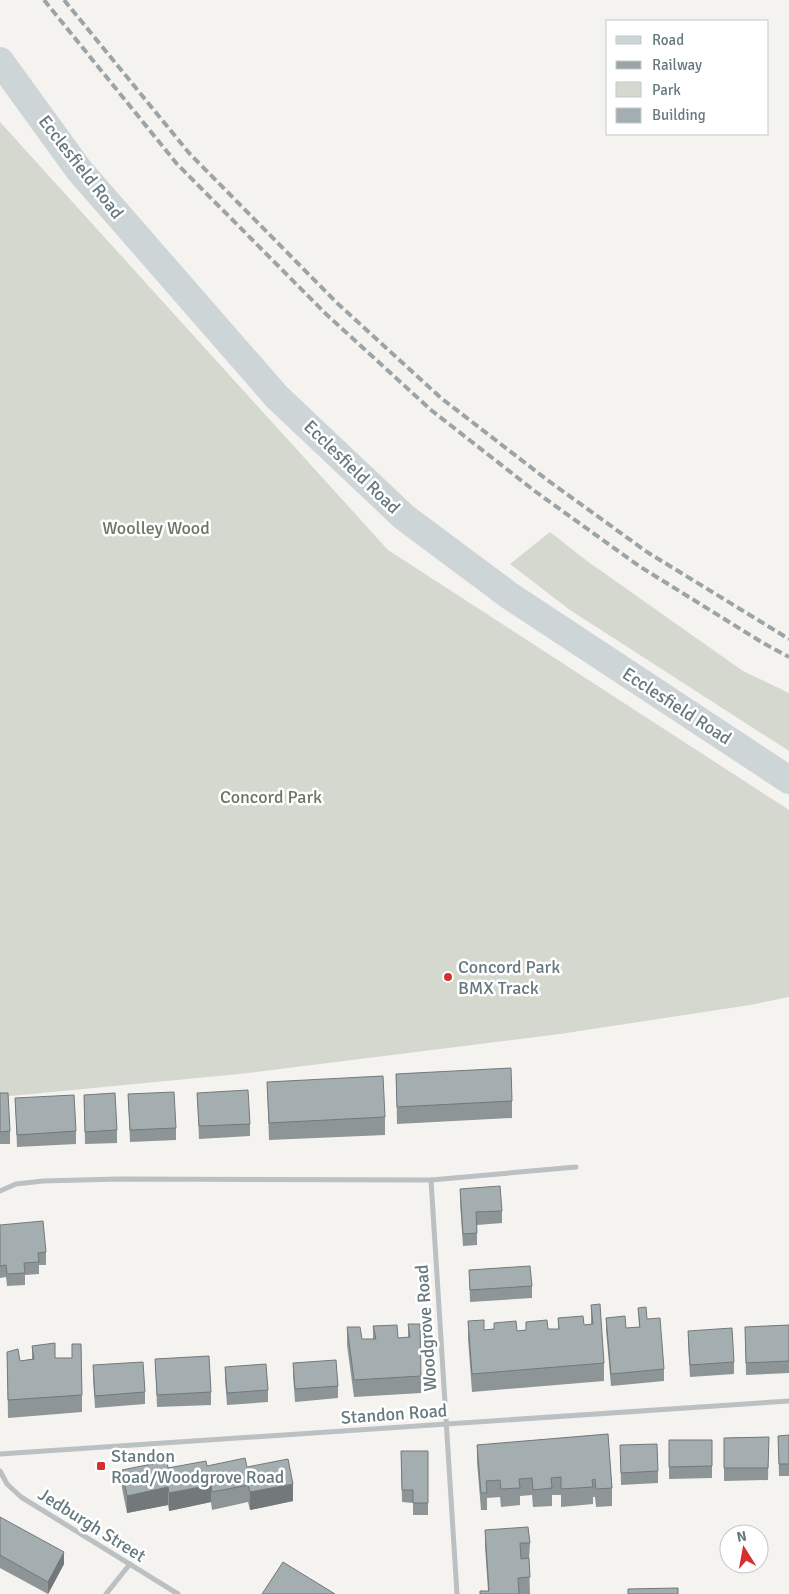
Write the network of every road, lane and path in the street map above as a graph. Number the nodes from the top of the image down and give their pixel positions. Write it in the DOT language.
graph roads {
  1 [pos="0,60"];
  2 [pos="789,780"];
  3 [pos="576,1168"];
  4 [pos="431,1180"];
  5 [pos="0,1191"];
  6 [pos="789,1401"];
  7 [pos="446,1425"];
  8 [pos="0,1454"];
  9 [pos="0,1471"];
  10 [pos="130,1564"];
  11 [pos="106,1594"];
  12 [pos="178,1594"];
  13 [pos="457,1594"];
  1 -- 2 [label="main road, Ecclesfield Road"];
  3 -- 4 [label="street"];
  4 -- 5 [label="street"];
  4 -- 7 [label="street, Woodgrove Road"];
  6 -- 7 [label="street, Standon Road"];
  7 -- 8 [label="street, Standon Road"];
  7 -- 13 [label="street, Woodgrove Road"];
  9 -- 10 [label="street, Jedburgh Street"];
  10 -- 11 [label="street"];
  10 -- 12 [label="street, Jedburgh Street"];
}
